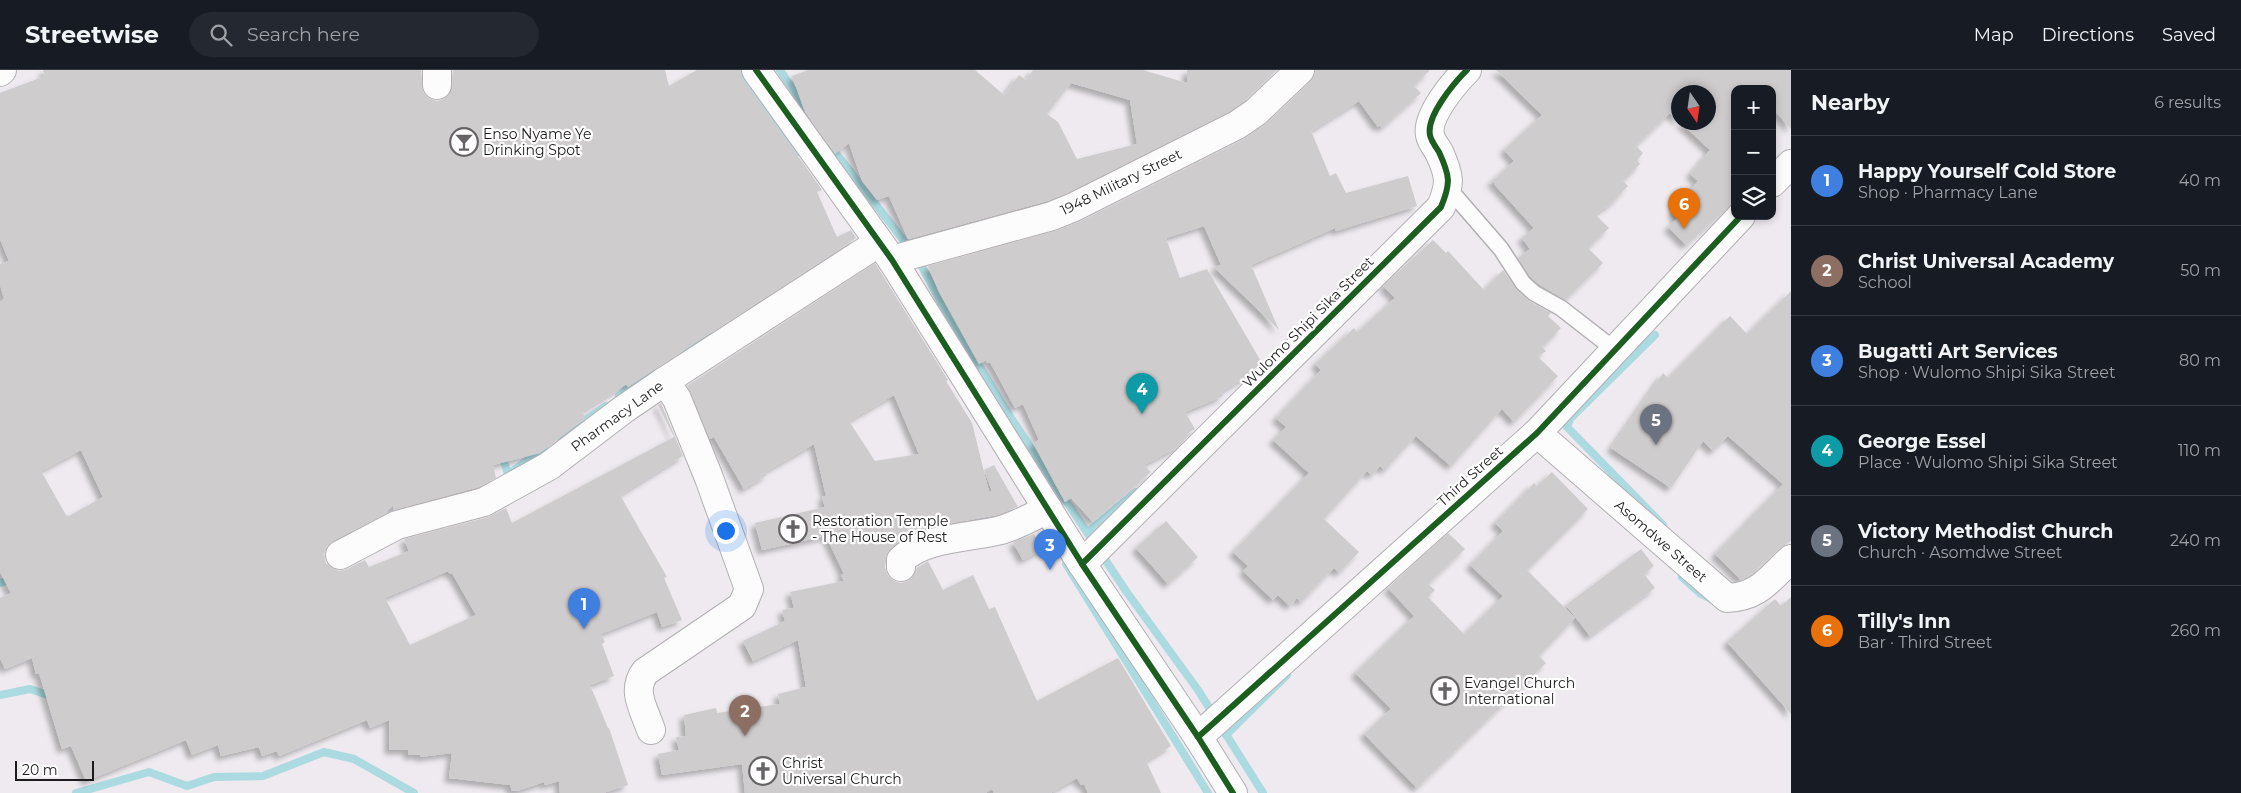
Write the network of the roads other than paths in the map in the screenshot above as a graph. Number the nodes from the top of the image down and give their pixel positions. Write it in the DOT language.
graph roads {
  1 [pos="756,70"];
  2 [pos="1300,70"];
  3 [pos="1467,70"];
  4 [pos="1791,164"];
  5 [pos="1776,179"];
  6 [pos="1449,189"];
  7 [pos="1737,220"];
  8 [pos="885,251"];
  9 [pos="1615,350"];
  10 [pos="665,382"];
  11 [pos="1537,433"];
  12 [pos="1048,509"];
  13 [pos="340,555"];
  14 [pos="1791,559"];
  15 [pos="1082,564"];
  16 [pos="901,566"];
  17 [pos="651,730"];
  18 [pos="1198,737"];
  19 [pos="1233,793"];
  1 -- 8 [label="street"];
  2 -- 8 [label="street, 1948 Military Street"];
  3 -- 6 [label="street"];
  4 -- 5 [label="street"];
  6 -- 9 [label="lane"];
  6 -- 15 [label="street, Wulomo Shipi Sika Street"];
  7 -- 9 [label="street, Third Street"];
  8 -- 10 [label="street, Pharmacy Lane"];
  8 -- 12 [label="street"];
  9 -- 11 [label="street, Third Street"];
  10 -- 13 [label="street, Pharmacy Lane"];
  10 -- 17 [label="street"];
  11 -- 14 [label="street, Asomdwe Street"];
  11 -- 18 [label="street, Third Street"];
  12 -- 15 [label="street"];
  12 -- 16 [label="street"];
  15 -- 18 [label="street"];
  18 -- 19 [label="street"];
}
